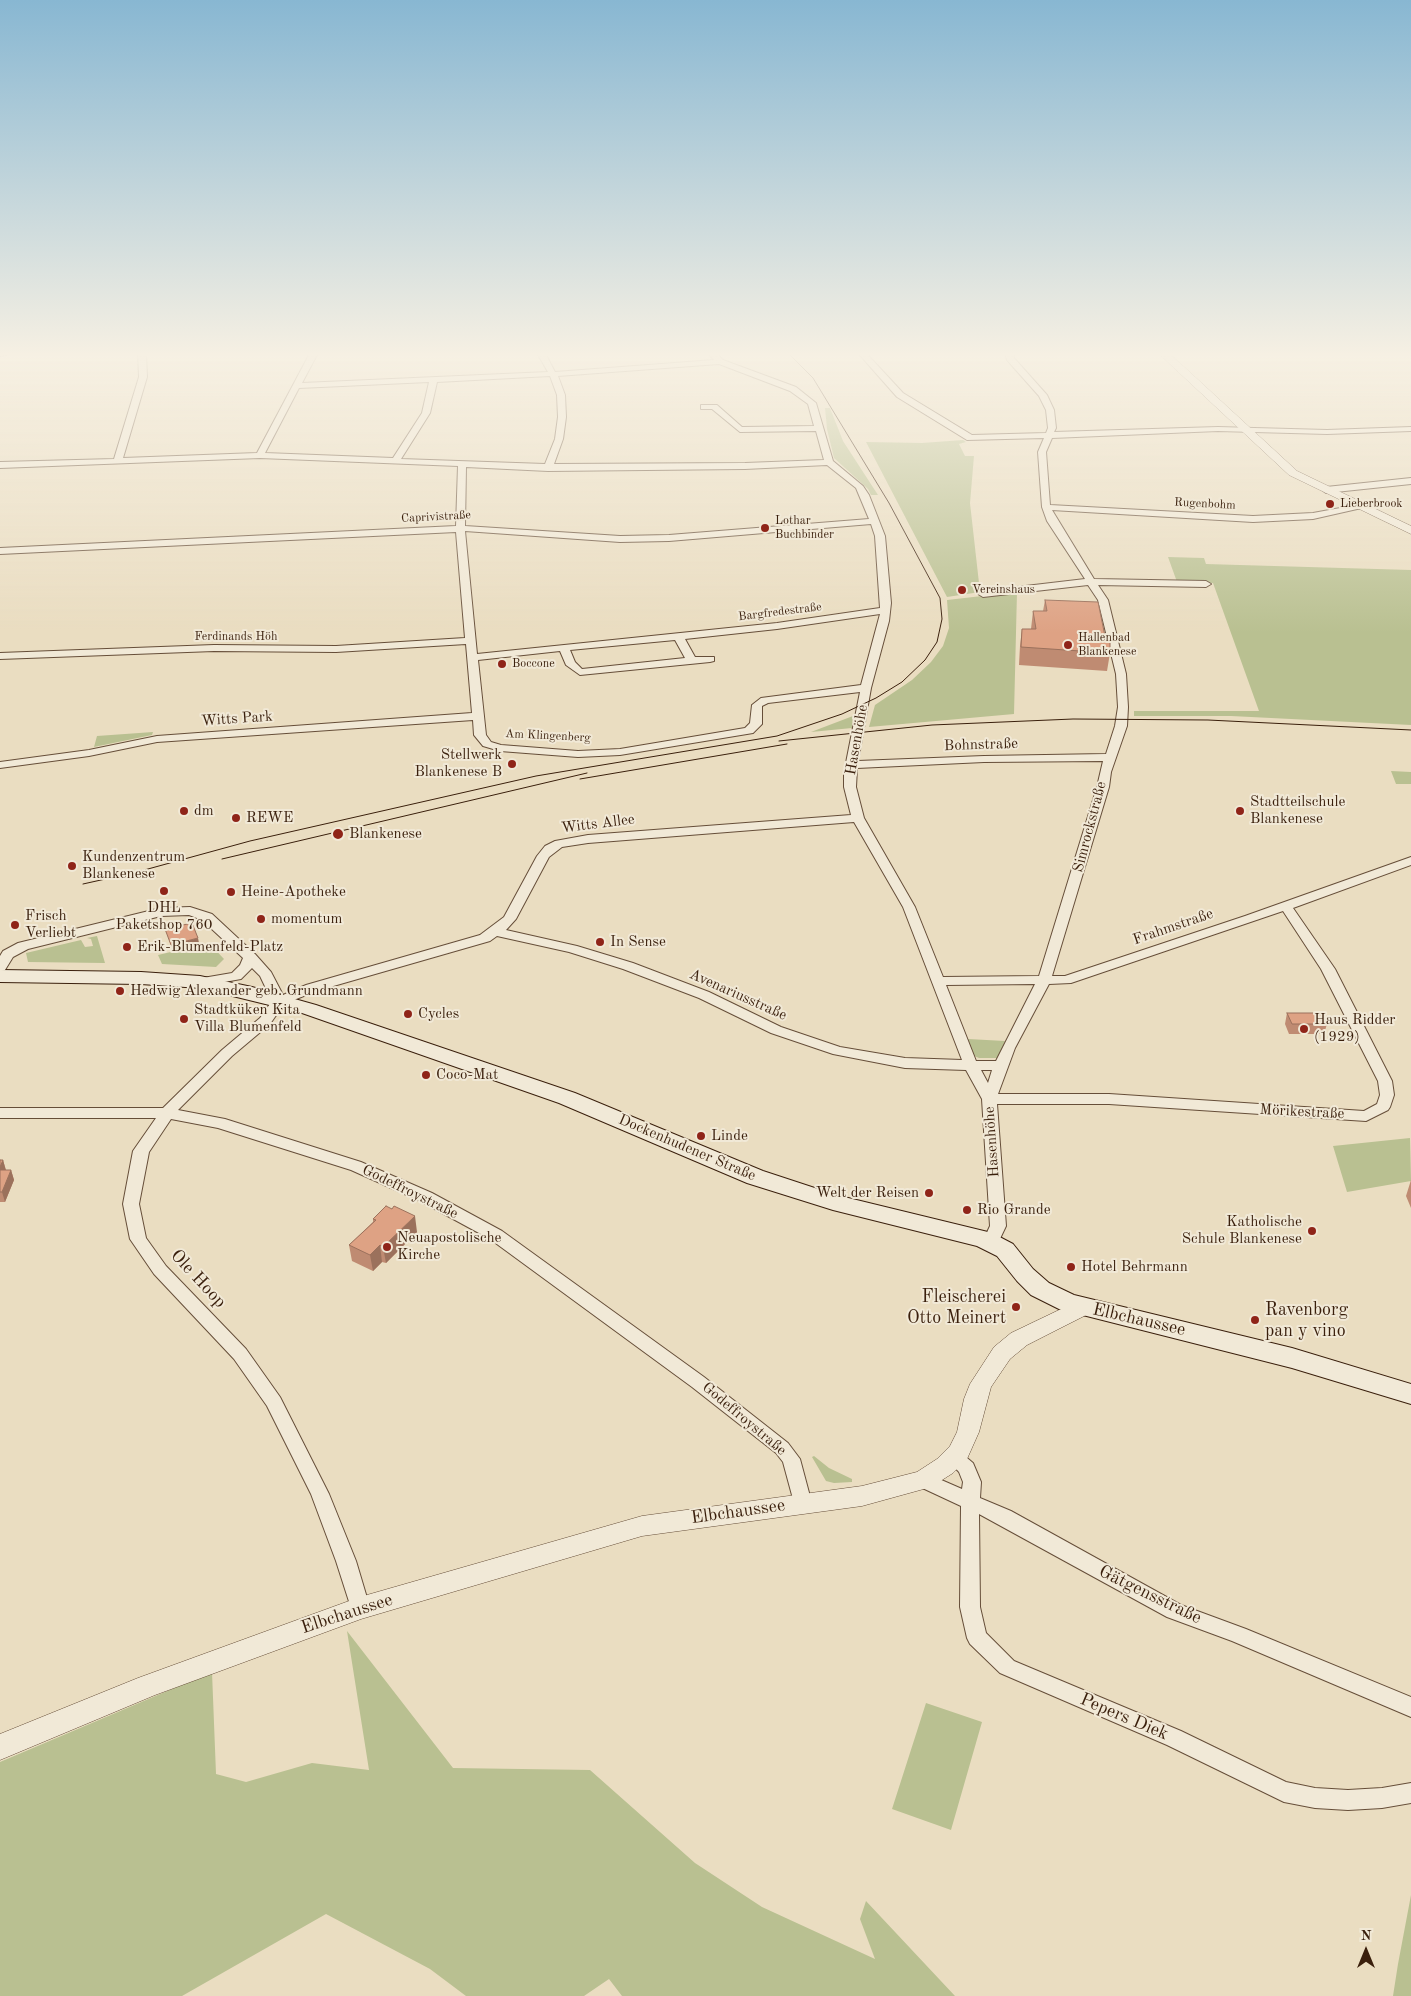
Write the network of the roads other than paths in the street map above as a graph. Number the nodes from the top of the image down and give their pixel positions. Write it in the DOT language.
graph roads {
  1 [pos="122,446"];
  2 [pos="265,446"];
  3 [pos="405,446"];
  4 [pos="557,446"];
  5 [pos="825,446"];
  6 [pos="1045,446"];
  7 [pos="1263,446"];
  8 [pos="260,455"];
  9 [pos="118,460"];
  10 [pos="396,460"];
  11 [pos="829,462"];
  12 [pos="462,464"];
  13 [pos="0,465"];
  14 [pos="548,468"];
  15 [pos="1411,481"];
  16 [pos="1326,490"];
  17 [pos="1046,507"];
  18 [pos="1362,507"];
  19 [pos="873,521"];
  20 [pos="460,529"];
  21 [pos="1411,530"];
  22 [pos="0,551"];
  23 [pos="1092,582"];
  24 [pos="1206,584"];
  25 [pos="983,594"];
  26 [pos="885,610"];
  27 [pos="678,636"];
  28 [pos="472,641"];
  29 [pos="564,647"];
  30 [pos="0,656"];
  31 [pos="474,656"];
  32 [pos="710,658"];
  33 [pos="691,660"];
  34 [pos="866,688"];
  35 [pos="478,716"];
  36 [pos="1112,757"];
  37 [pos="0,765"];
  38 [pos="852,765"];
  39 [pos="858,818"];
  40 [pos="1411,861"];
  41 [pos="1285,905"];
  42 [pos="496,932"];
  43 [pos="250,957"];
  44 [pos="0,967"];
  45 [pos="0,976"];
  46 [pos="939,981"];
  47 [pos="1044,981"];
  48 [pos="200,982"];
  49 [pos="279,1001"];
  50 [pos="970,1065"];
  51 [pos="1001,1066"];
  52 [pos="989,1099"];
  53 [pos="0,1113"];
  54 [pos="166,1113"];
  55 [pos="990,1241"];
  56 [pos="1082,1307"];
  57 [pos="1411,1394"];
  58 [pos="954,1457"];
  59 [pos="923,1480"];
  60 [pos="971,1503"];
  61 [pos="803,1504"];
  62 [pos="360,1608"];
  63 [pos="1411,1707"];
  64 [pos="0,1748"];
  65 [pos="1411,1793"];
  1 -- 9 [label="street"];
  2 -- 8 [label="street"];
  3 -- 10 [label="street"];
  4 -- 14 [label="street"];
  5 -- 11 [label="street"];
  6 -- 17 [label="street, Simrockstraße"];
  7 -- 16 [label="street"];
  8 -- 9 [label="street"];
  8 -- 10 [label="street"];
  9 -- 13 [label="street"];
  10 -- 12 [label="street"];
  11 -- 14 [label="street"];
  11 -- 19 [label="street, Hasenhöhe"];
  12 -- 14 [label="street"];
  12 -- 20 [label="street, Am Klingenberg"];
  15 -- 16 [label="street"];
  16 -- 18 [label="street"];
  17 -- 18 [label="street, Rugenbohm"];
  17 -- 23 [label="street, Simrockstraße"];
  18 -- 21 [label="street"];
  19 -- 20 [label="street, Caprivistraße"];
  19 -- 26 [label="street, Hasenhöhe"];
  20 -- 22 [label="street, Caprivistraße"];
  20 -- 28 [label="street, Am Klingenberg"];
  23 -- 24 [label="street"];
  23 -- 25 [label="street"];
  23 -- 36 [label="street, Simrockstraße"];
  26 -- 27 [label="street, Bargfredestraße"];
  26 -- 34 [label="street, Hasenhöhe"];
  27 -- 29 [label="street, Bargfredestraße"];
  27 -- 33 [label="street"];
  28 -- 30 [label="street, Ferdinands Höh"];
  28 -- 31 [label="street, Am Klingenberg"];
  29 -- 31 [label="street, Bargfredestraße"];
  29 -- 33 [label="street"];
  31 -- 35 [label="street, Am Klingenberg"];
  32 -- 33 [label="street"];
  34 -- 35 [label="street, Am Klingenberg"];
  34 -- 38 [label="street, Hasenhöhe"];
  35 -- 37 [label="street, Witts Park"];
  36 -- 38 [label="street, Bohnstraße"];
  36 -- 47 [label="street, Simrockstraße"];
  38 -- 39 [label="street, Hasenhöhe"];
  39 -- 42 [label="street, Witts Allee"];
  39 -- 46 [label="street, Hasenhöhe"];
  40 -- 41 [label="street, Frahmstraße"];
  41 -- 47 [label="street, Frahmstraße"];
  41 -- 52 [label="street, Mörikestraße"];
  42 -- 49 [label="street, Witts Allee"];
  42 -- 50 [label="street, Avenariusstraße"];
  43 -- 44 [label="street"];
  43 -- 48 [label="street"];
  43 -- 49 [label="street"];
  45 -- 48 [label="main road"];
  46 -- 47 [label="street, Frahmstraße"];
  46 -- 50 [label="street, Hasenhöhe"];
  47 -- 51 [label="street, Simrockstraße"];
  48 -- 49 [label="main road"];
  49 -- 54 [label="street, Ole Hoop"];
  49 -- 55 [label="main road, Dockenhudener Straße"];
  50 -- 51 [label="street"];
  50 -- 52 [label="street, Hasenhöhe"];
  51 -- 52 [label="street, Simrockstraße"];
  52 -- 55 [label="street, Hasenhöhe"];
  53 -- 54 [label="street, Godeffroystraße"];
  54 -- 61 [label="street, Godeffroystraße"];
  54 -- 62 [label="street, Ole Hoop"];
  55 -- 56 [label="main road, Dockenhudener Straße"];
  56 -- 57 [label="main road, Elbchaussee"];
  56 -- 58 [label="street, Elbchaussee"];
  58 -- 59 [label="street, Elbchaussee"];
  58 -- 60 [label="street"];
  59 -- 60 [label="street, Gätgensstraße"];
  59 -- 61 [label="street, Elbchaussee"];
  60 -- 63 [label="street, Gätgensstraße"];
  60 -- 65 [label="street, Pepers Diek"];
  61 -- 62 [label="street, Elbchaussee"];
  62 -- 64 [label="street, Elbchaussee"];
}
